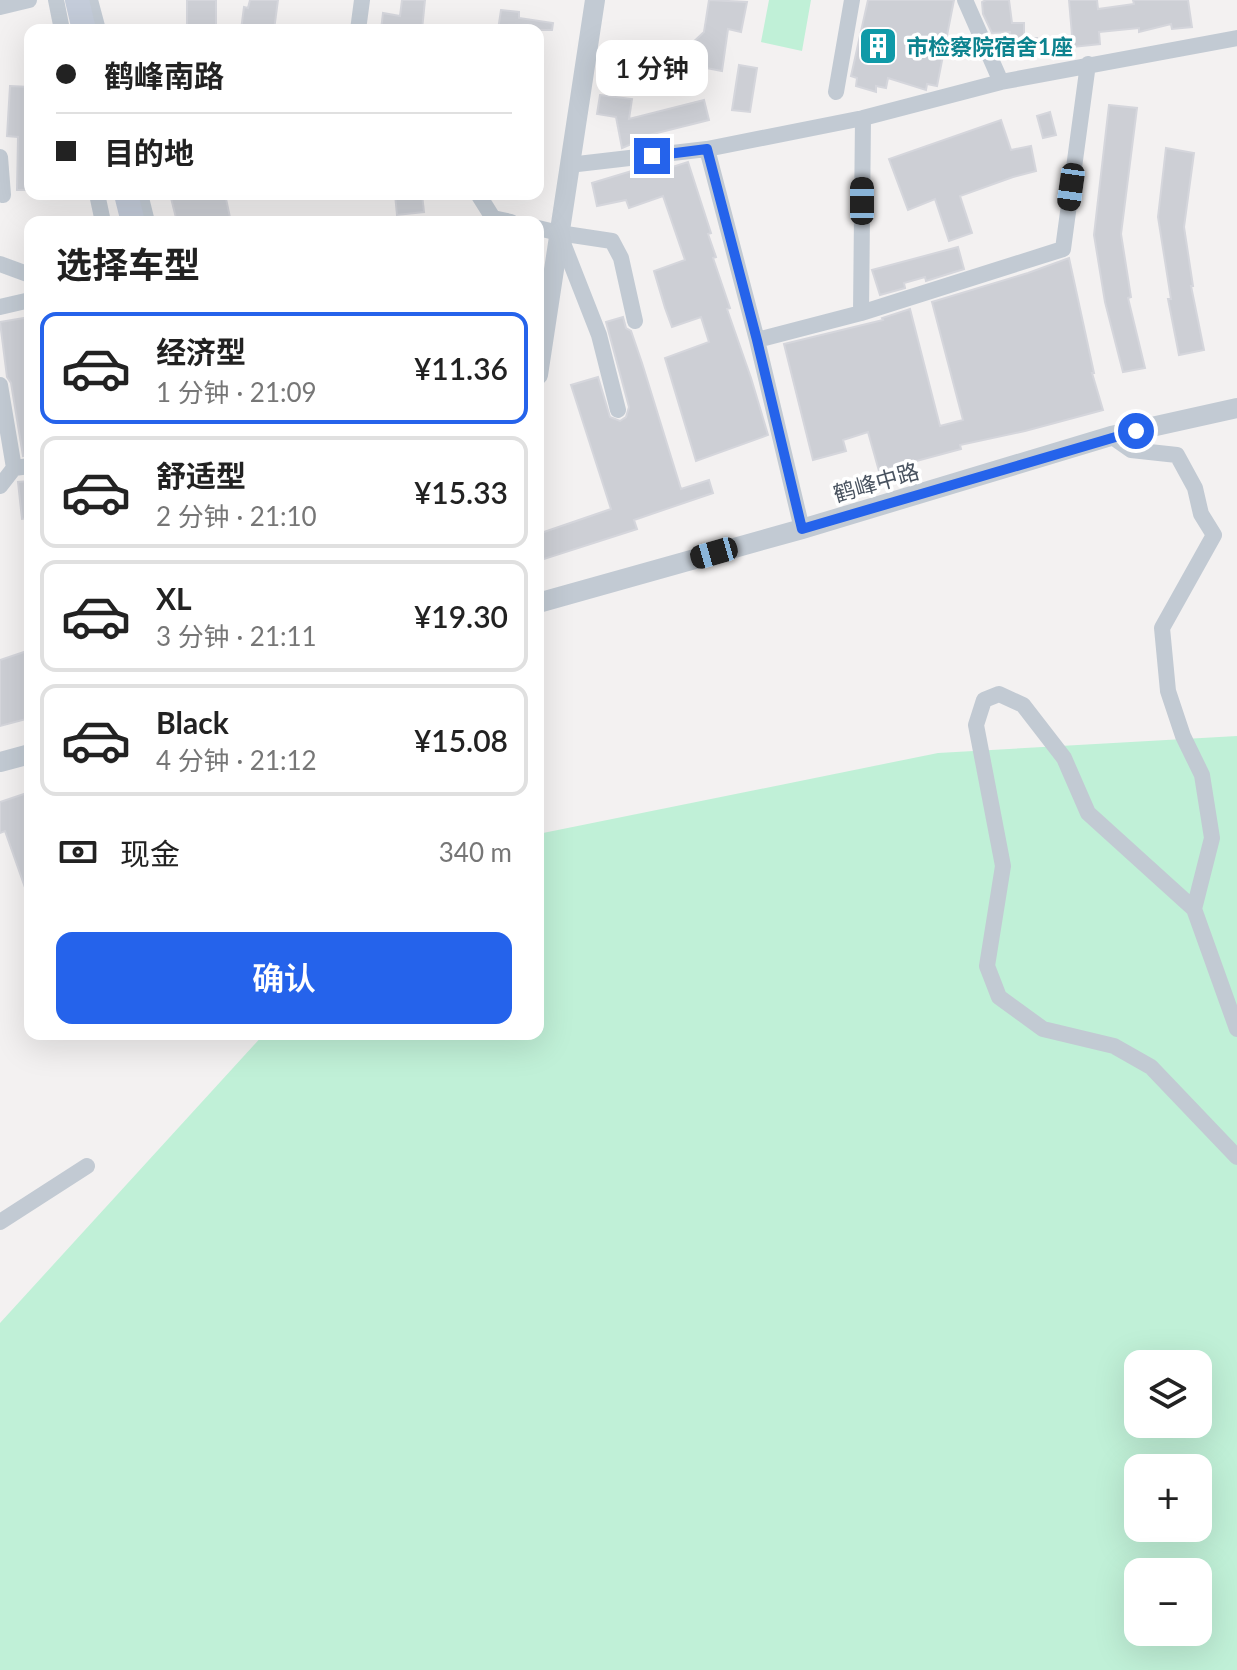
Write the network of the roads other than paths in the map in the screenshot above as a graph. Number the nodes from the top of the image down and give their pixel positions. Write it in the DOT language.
graph roads {
  1 [pos="29,0"];
  2 [pos="56,0"];
  3 [pos="77,0"];
  4 [pos="90,0"];
  5 [pos="362,0"];
  6 [pos="595,0"];
  7 [pos="852,0"];
  8 [pos="965,0"];
  9 [pos="0,7"];
  10 [pos="61,24"];
  11 [pos="83,24"];
  12 [pos="96,24"];
  13 [pos="359,24"];
  14 [pos="1237,38"];
  15 [pos="1088,64"];
  16 [pos="1001,82"];
  17 [pos="836,92"];
  18 [pos="863,118"];
  19 [pos="707,149"];
  20 [pos="0,157"];
  21 [pos="569,165"];
  22 [pos="3,195"];
  23 [pos="544,229"];
  24 [pos="559,233"];
  25 [pos="0,264"];
  26 [pos="24,273"];
  27 [pos="24,301"];
  28 [pos="0,307"];
  29 [pos="861,313"];
  30 [pos="635,321"];
  31 [pos="544,334"];
  32 [pos="757,340"];
  33 [pos="0,385"];
  34 [pos="1237,408"];
  35 [pos="618,410"];
  36 [pos="1111,436"];
  37 [pos="22,467"];
  38 [pos="0,486"];
  39 [pos="802,529"];
  40 [pos="544,601"];
  41 [pos="24,756"];
  42 [pos="0,762"];
  43 [pos="1194,909"];
  44 [pos="1237,1029"];
  45 [pos="1237,1157"];
  46 [pos="87,1166"];
  47 [pos="0,1222"];
  1 -- 9 [label="street"];
  2 -- 10 [label="street"];
  3 -- 11 [label="main road"];
  4 -- 12 [label="street"];
  5 -- 13 [label="street"];
  6 -- 21 [label="street"];
  7 -- 17 [label="street"];
  8 -- 16 [label="street"];
  14 -- 15 [label="street"];
  15 -- 16 [label="street"];
  15 -- 29 [label="street"];
  16 -- 18 [label="street"];
  18 -- 19 [label="street"];
  18 -- 29 [label="street"];
  19 -- 21 [label="street"];
  19 -- 32 [label="street"];
  20 -- 22 [label="street"];
  21 -- 24 [label="street"];
  23 -- 24 [label="street"];
  24 -- 30 [label="street"];
  24 -- 31 [label="street"];
  24 -- 35 [label="street"];
  25 -- 26 [label="street"];
  27 -- 28 [label="street"];
  29 -- 32 [label="street"];
  32 -- 39 [label="street"];
  33 -- 37 [label="street"];
  34 -- 36 [label="street, 鹤峰中路"];
  36 -- 39 [label="street, 鹤峰中路"];
  36 -- 43 [label="street"];
  37 -- 38 [label="street"];
  39 -- 40 [label="street, 鹤峰中路"];
  41 -- 42 [label="street"];
  43 -- 44 [label="street"];
  43 -- 45 [label="street"];
  46 -- 47 [label="street"];
}
